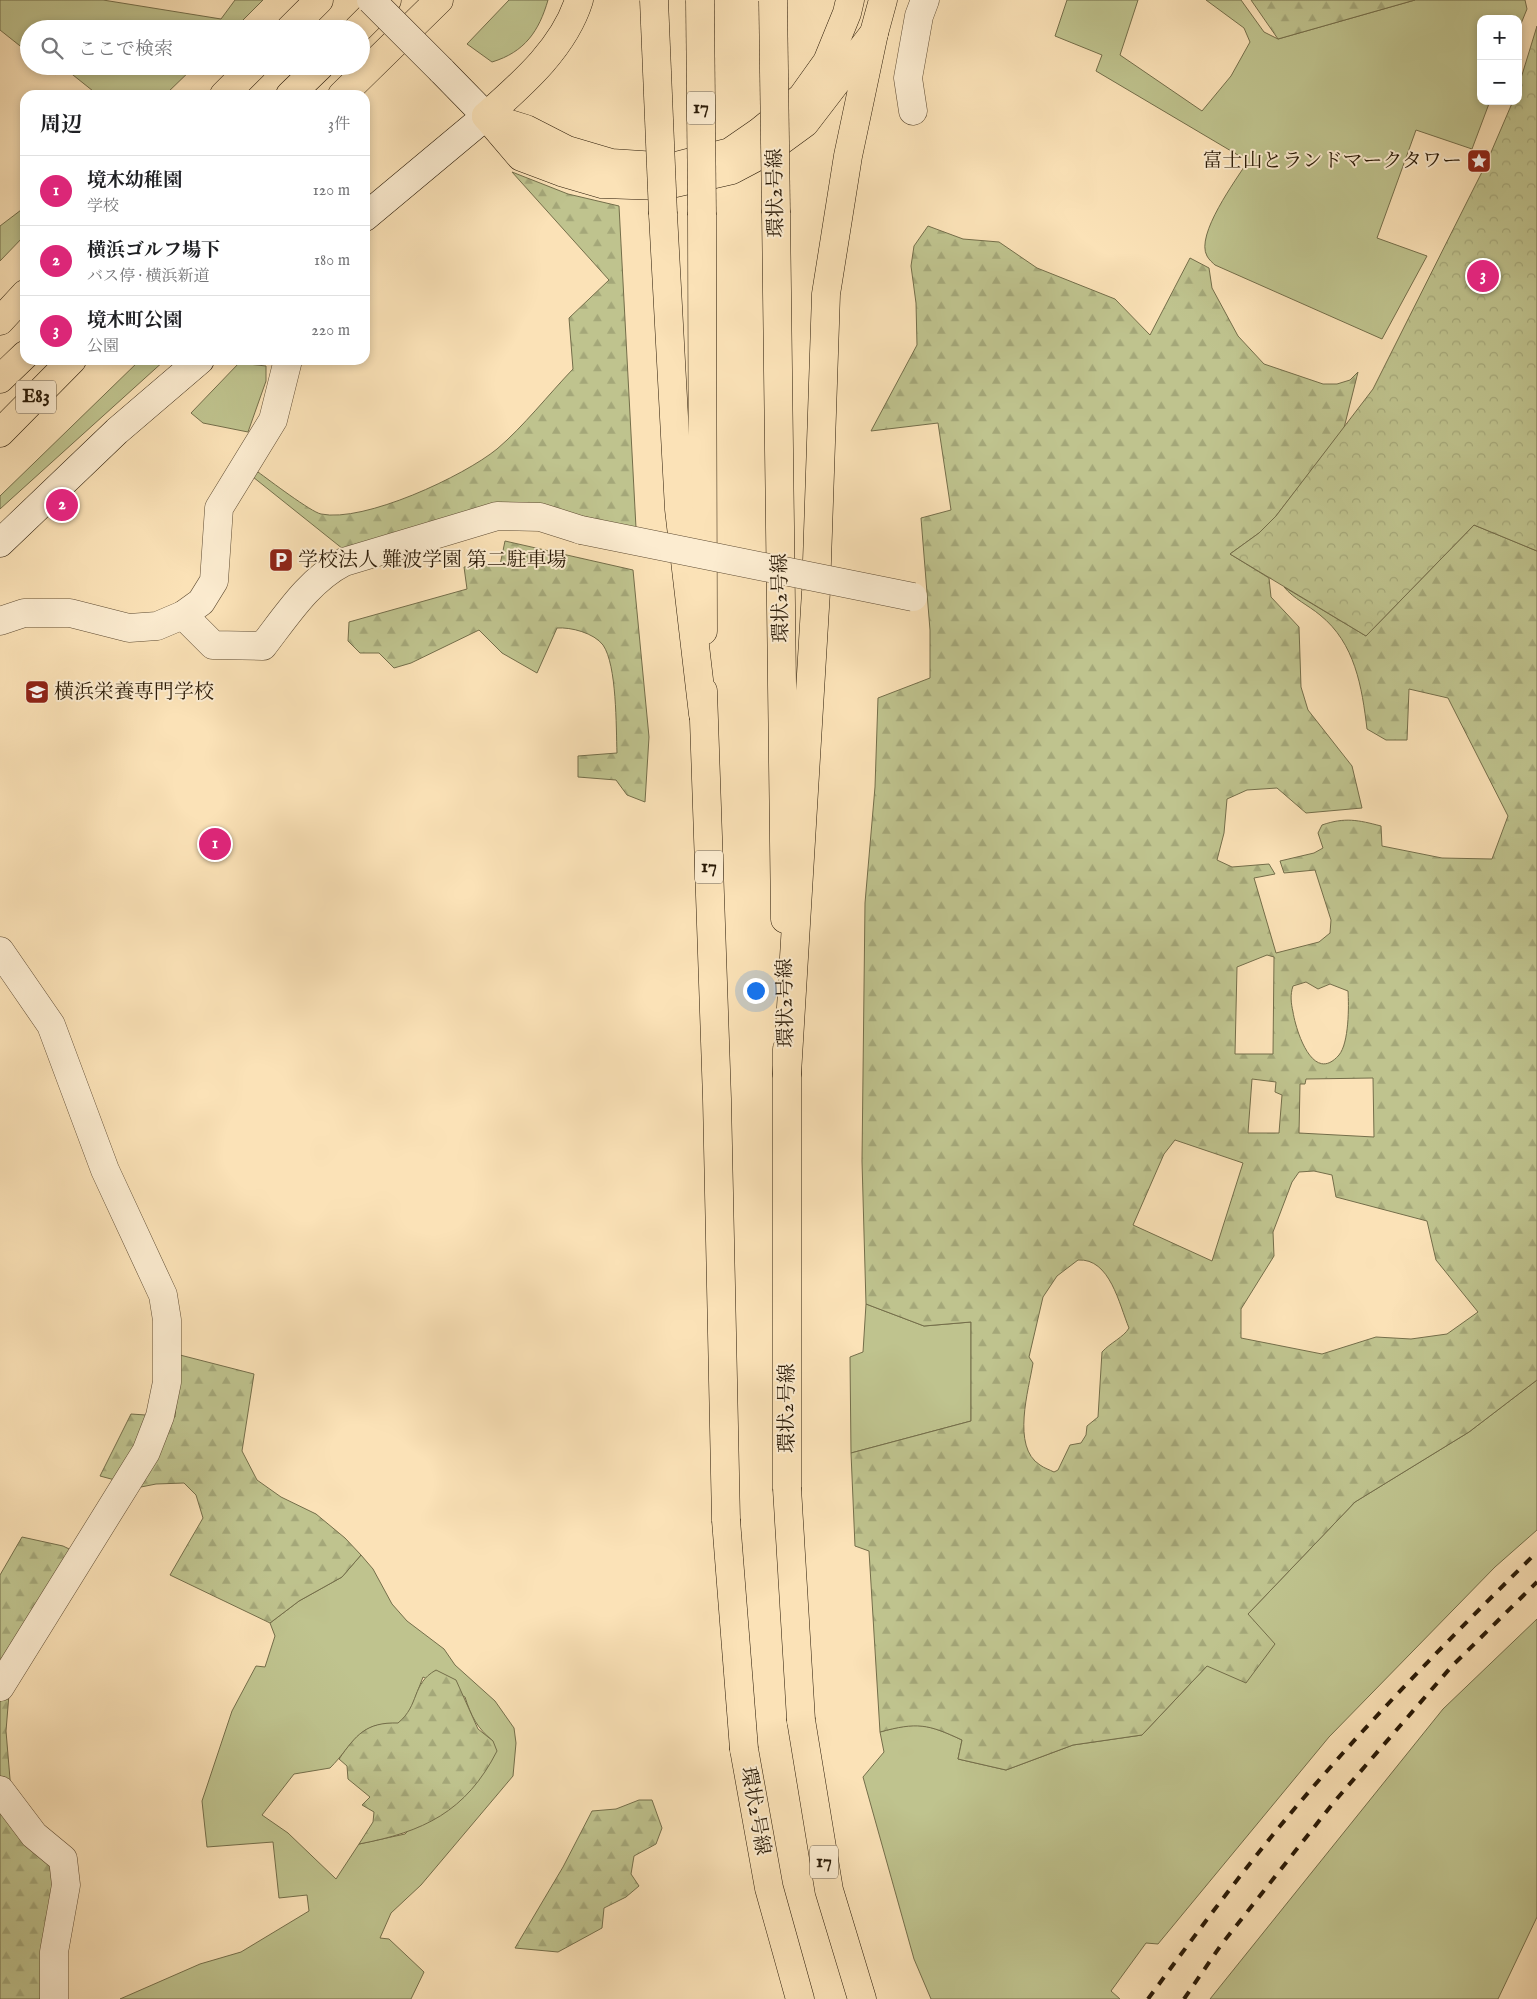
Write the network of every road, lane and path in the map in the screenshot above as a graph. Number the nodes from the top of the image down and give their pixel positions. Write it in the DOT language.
graph roads {
  1 [pos="319,0"];
  2 [pos="371,0"];
  3 [pos="387,0"];
  4 [pos="439,0"];
  5 [pos="654,0"];
  6 [pos="700,0"];
  7 [pos="773,0"];
  8 [pos="850,0"];
  9 [pos="883,0"];
  10 [pos="925,0"];
  11 [pos="578,4"];
  12 [pos="299,20"];
  13 [pos="367,20"];
  14 [pos="874,33"];
  15 [pos="370,68"];
  16 [pos="244,75"];
  17 [pos="311,75"];
  18 [pos="362,75"];
  19 [pos="229,90"];
  20 [pos="295,90"];
  21 [pos="347,90"];
  22 [pos="913,111"];
  23 [pos="486,116"];
  24 [pos="370,213"];
  25 [pos="20,299"];
  26 [pos="0,321"];
  27 [pos="20,360"];
  28 [pos="67,365"];
  29 [pos="194,365"];
  30 [pos="287,365"];
  31 [pos="0,379"];
  32 [pos="0,433"];
  33 [pos="0,543"];
  34 [pos="913,597"];
  35 [pos="184,615"];
  36 [pos="0,621"];
  37 [pos="703,714"];
  38 [pos="0,951"];
  39 [pos="787,1074"];
  40 [pos="0,1687"];
  41 [pos="0,1790"];
  42 [pos="54,1999"];
  43 [pos="800,1999"];
  44 [pos="862,1999"];
  1 -- 12 [label="main road"];
  2 -- 23 [label="street, bridge"];
  3 -- 13 [label="main road"];
  4 -- 15 [label="main road"];
  5 -- 37 [label="main road, bridge"];
  6 -- 37 [label="main road, 環状2号線 / 17, bridge"];
  7 -- 39 [label="main road, 環状2号線 / 17, bridge"];
  8 -- 23 [label="main road"];
  9 -- 14 [label="main road"];
  10 -- 22 [label="street"];
  11 -- 23 [label="main road"];
  14 -- 23 [label="main road"];
  14 -- 39 [label="main road"];
  16 -- 19 [label="main road"];
  17 -- 20 [label="main road"];
  18 -- 21 [label="main road"];
  23 -- 24 [label="street"];
  25 -- 26 [label="main road"];
  27 -- 31 [label="main road, E83"];
  28 -- 32 [label="main road, E83"];
  29 -- 33 [label="street"];
  30 -- 35 [label="street"];
  34 -- 35 [label="street, bridge"];
  35 -- 36 [label="street"];
  37 -- 43 [label="main road, 環状2号線 / 17, bridge"];
  38 -- 40 [label="street"];
  39 -- 44 [label="main road, 環状2号線 / 17, bridge"];
  41 -- 42 [label="street"];
}
